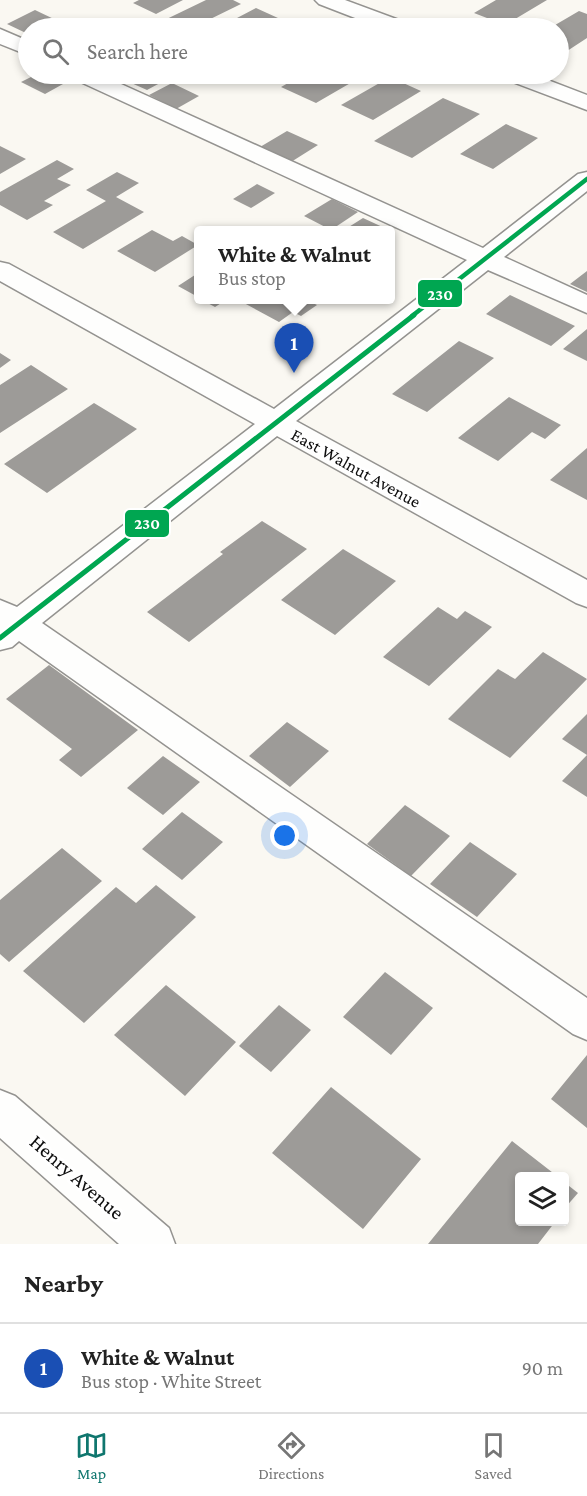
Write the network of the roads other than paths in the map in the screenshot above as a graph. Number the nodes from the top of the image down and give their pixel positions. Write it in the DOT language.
graph roads {
  1 [pos="326,0"];
  2 [pos="373,18"];
  3 [pos="0,36"];
  4 [pos="18,44"];
  5 [pos="104,84"];
  6 [pos="539,84"];
  7 [pos="587,103"];
  8 [pos="587,179"];
  9 [pos="485,258"];
  10 [pos="0,270"];
  11 [pos="587,305"];
  12 [pos="274,422"];
  13 [pos="587,595"];
  14 [pos="6,624"];
  15 [pos="587,1021"];
  16 [pos="0,1110"];
  17 [pos="153,1244"];
  1 -- 2 [label="street"];
  3 -- 4 [label="street"];
  5 -- 9 [label="street"];
  6 -- 7 [label="street"];
  8 -- 9 [label="street"];
  9 -- 11 [label="street"];
  9 -- 12 [label="street"];
  10 -- 12 [label="street, East Walnut Avenue"];
  12 -- 13 [label="street, East Walnut Avenue"];
  12 -- 14 [label="street"];
  14 -- 15 [label="street"];
  16 -- 17 [label="street, Henry Avenue"];
}
